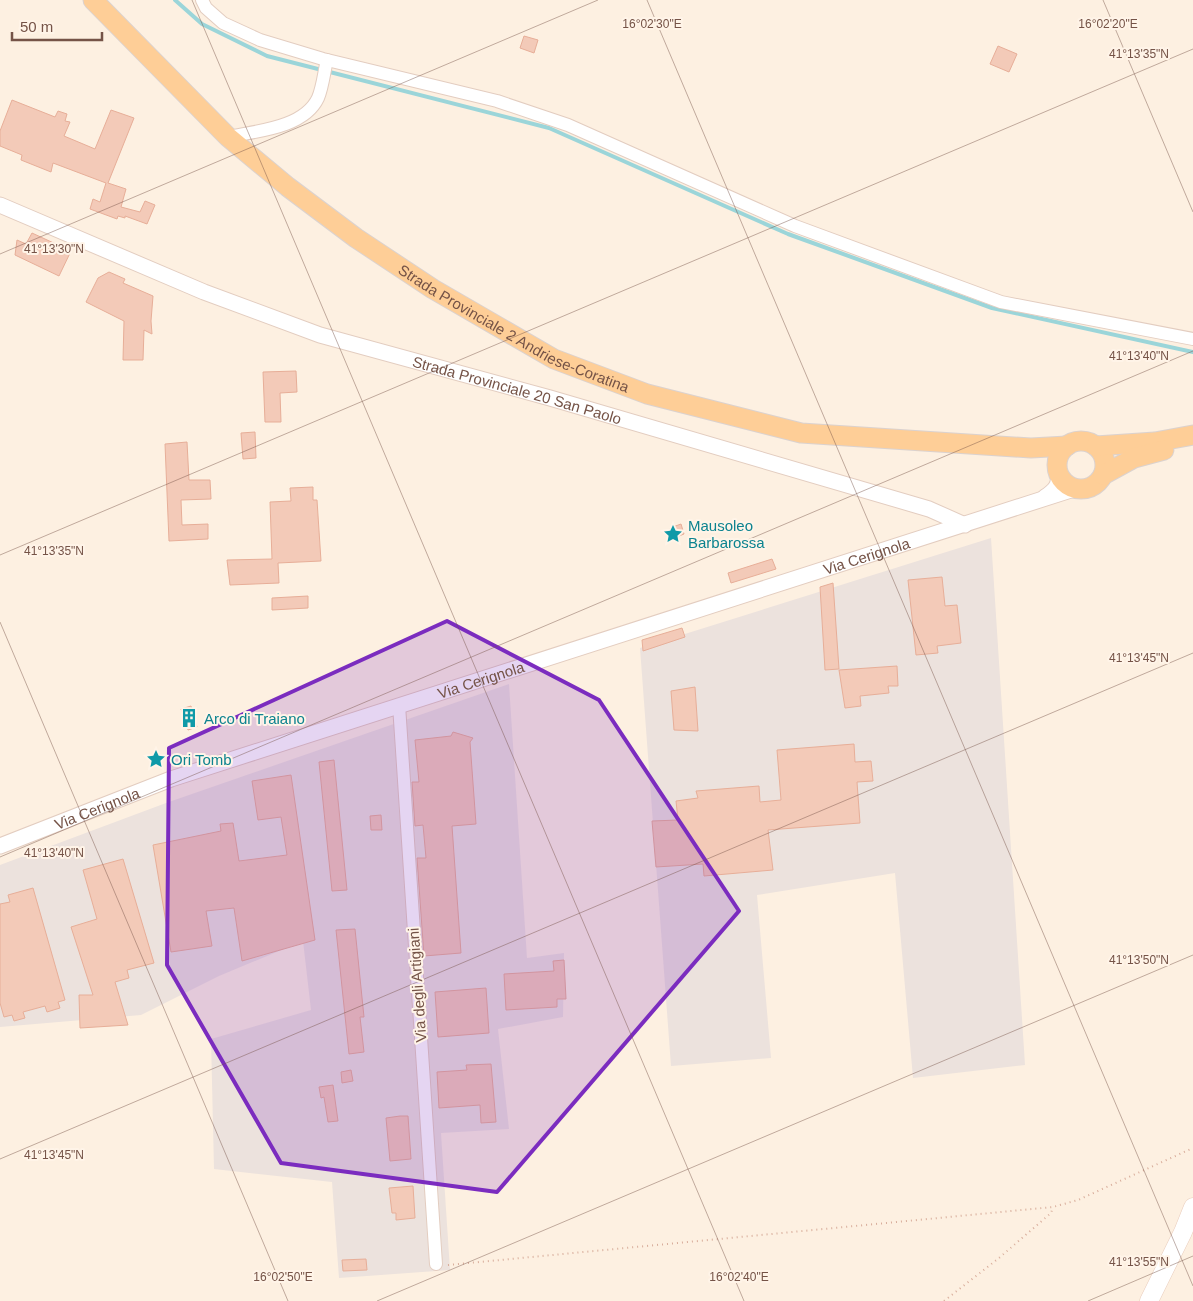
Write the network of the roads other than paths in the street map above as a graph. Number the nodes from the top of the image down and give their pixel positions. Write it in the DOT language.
graph roads {
  1 [pos="93,0"];
  2 [pos="202,0"];
  3 [pos="327,60"];
  4 [pos="228,137"];
  5 [pos="0,205"];
  6 [pos="1193,340"];
  7 [pos="1193,435"];
  8 [pos="1193,445"];
  9 [pos="1067,446"];
  10 [pos="1096,446"];
  11 [pos="1031,448"];
  12 [pos="1058,470"];
  13 [pos="1103,474"];
  14 [pos="1076,488"];
  15 [pos="1042,499"];
  16 [pos="965,525"];
  17 [pos="399,705"];
  18 [pos="0,846"];
  19 [pos="1193,1207"];
  20 [pos="436,1264"];
  21 [pos="1149,1301"];
  1 -- 4 [label="main road, Strada Provinciale 2 Andriese-Coratina"];
  2 -- 3 [label="street"];
  3 -- 4 [label="street"];
  3 -- 6 [label="street"];
  4 -- 11 [label="main road, Strada Provinciale 2 Andriese-Coratina"];
  5 -- 16 [label="street, Strada Provinciale 20 San Paolo"];
  7 -- 10 [label="main road, Strada Provinciale 2 Andriese-Coratina"];
  8 -- 13 [label="main road"];
  9 -- 10 [label="main road, Strada Provinciale 2 Andriese-Coratina"];
  9 -- 11 [label="main road, Strada Provinciale 2 Andriese-Coratina"];
  9 -- 12 [label="main road"];
  10 -- 13 [label="main road"];
  11 -- 12 [label="main road"];
  12 -- 14 [label="main road"];
  12 -- 15 [label="street"];
  13 -- 14 [label="main road"];
  14 -- 15 [label="street"];
  15 -- 16 [label="street"];
  16 -- 17 [label="street, Via Cerignola"];
  17 -- 18 [label="street, Via Cerignola"];
  17 -- 20 [label="street, Via degli Artigiani"];
  19 -- 21 [label="main road"];
}
